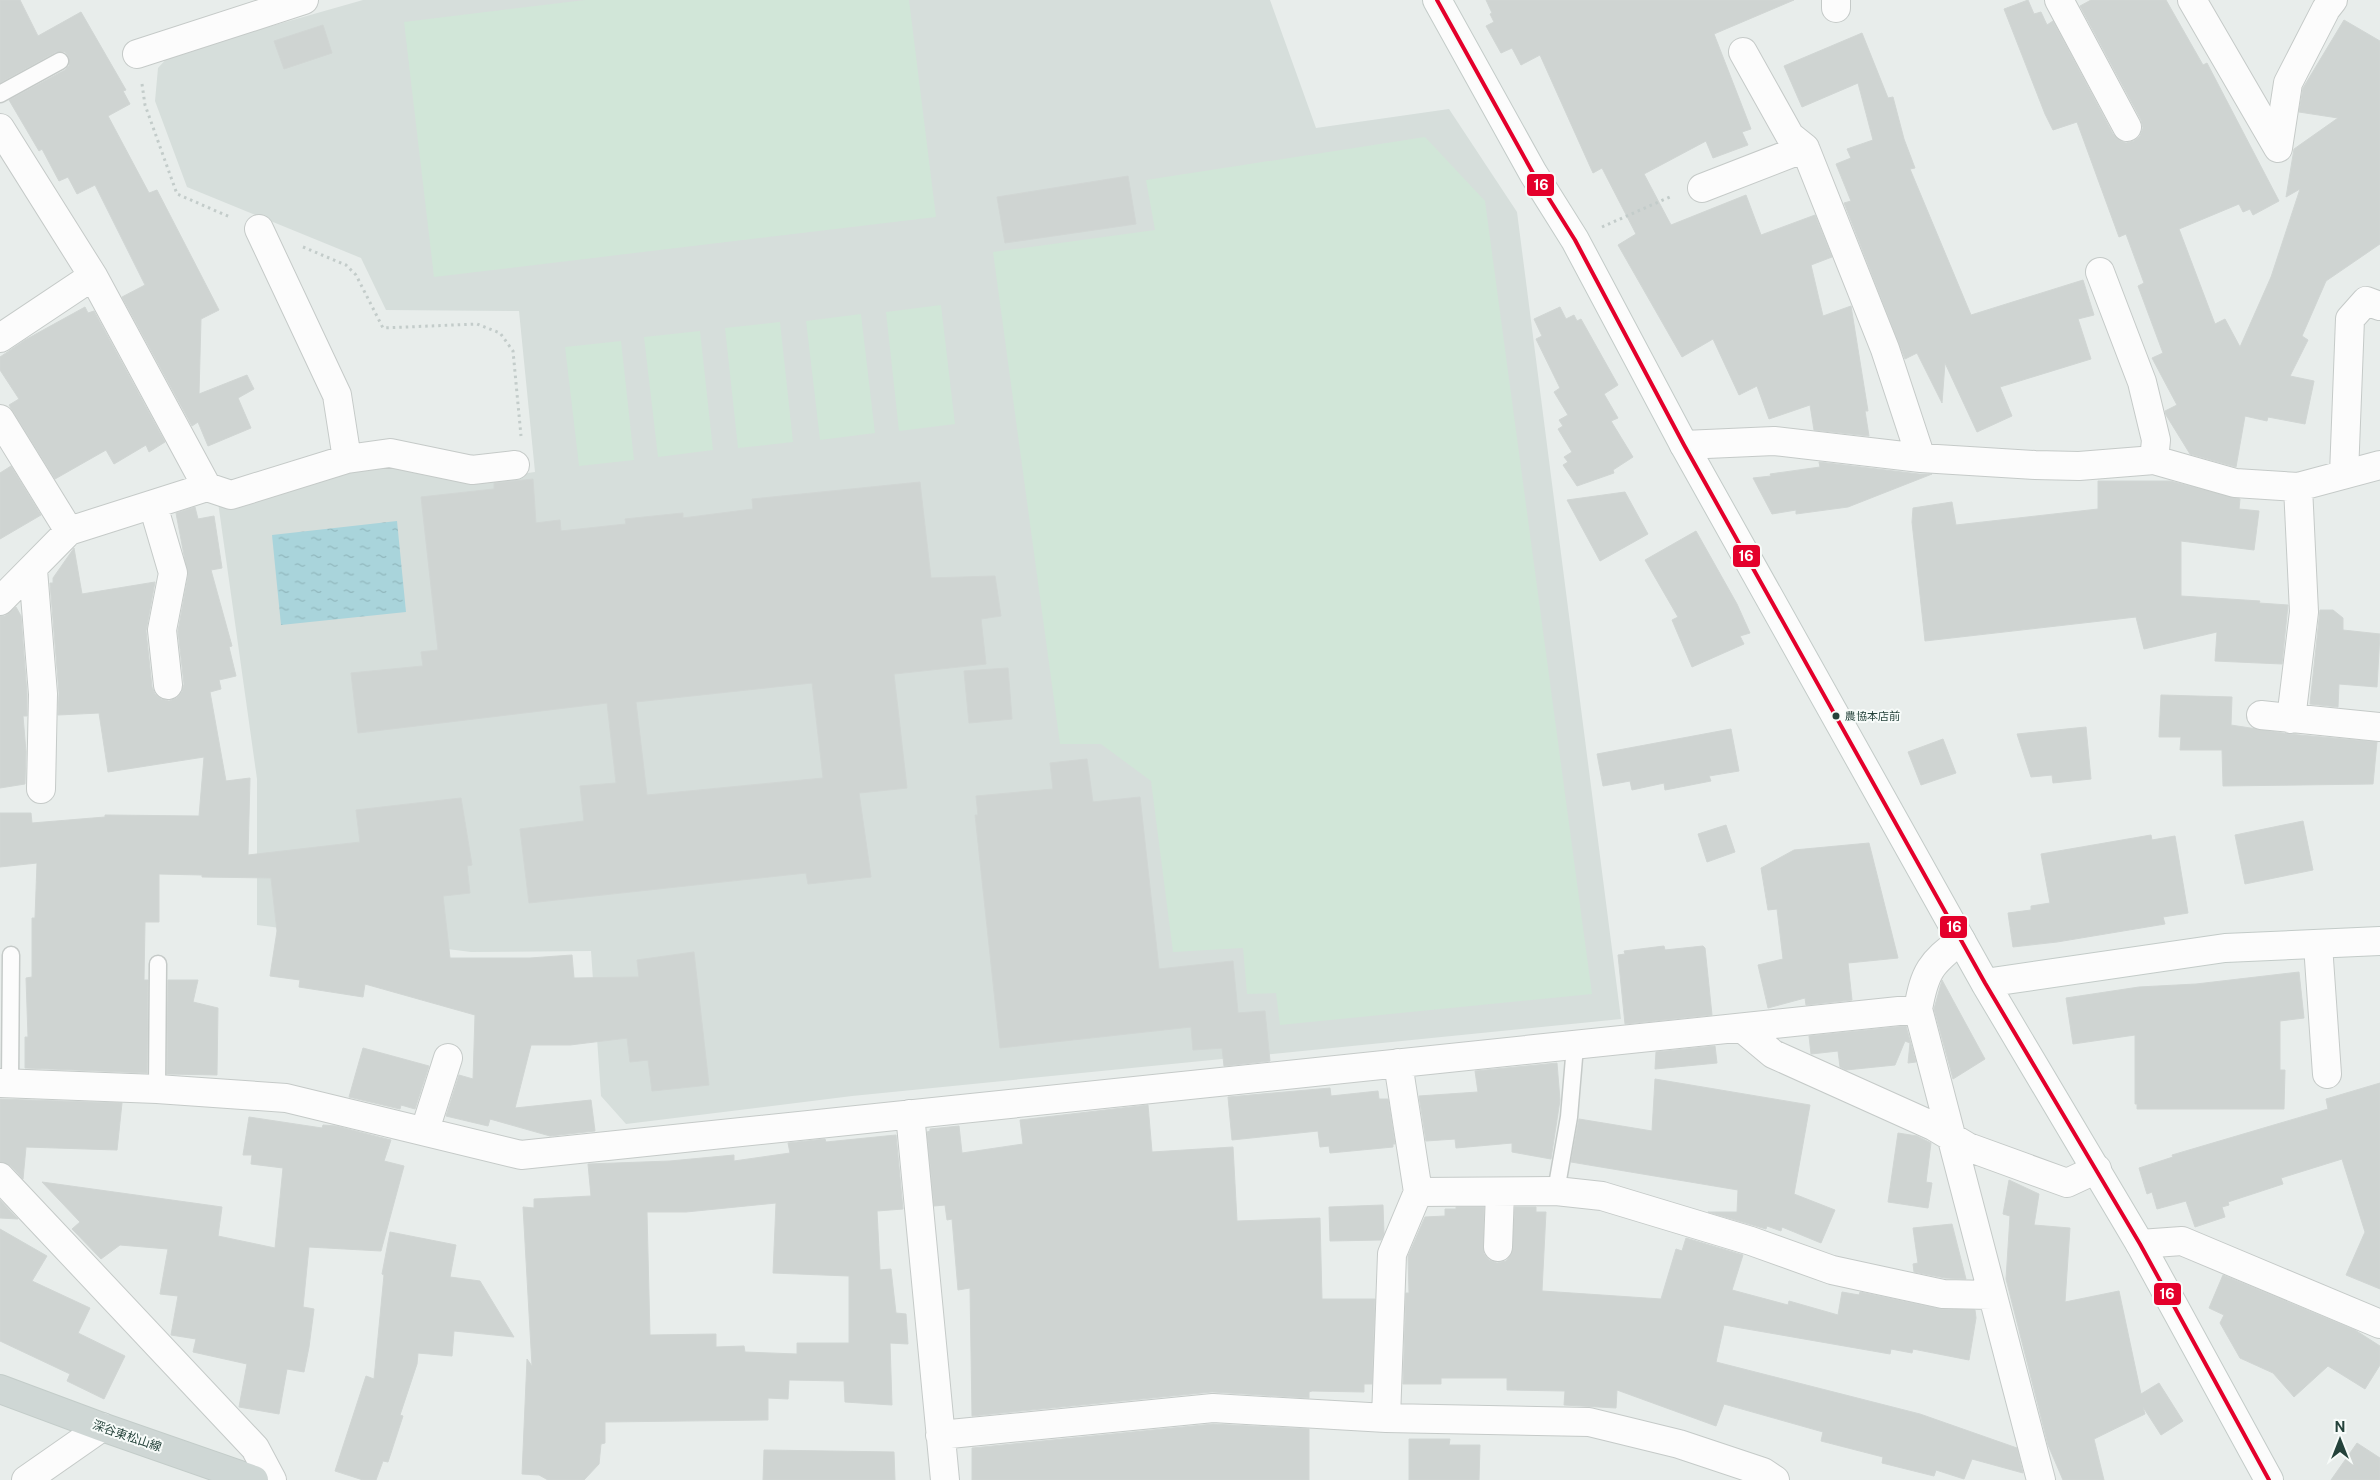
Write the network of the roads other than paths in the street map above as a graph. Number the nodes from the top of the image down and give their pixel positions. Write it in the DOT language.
graph roads {
  1 [pos="304,0"];
  2 [pos="1436,0"];
  3 [pos="2059,0"];
  4 [pos="2192,0"];
  5 [pos="2333,0"];
  6 [pos="1743,52"];
  7 [pos="137,54"];
  8 [pos="60,61"];
  9 [pos="0,94"];
  10 [pos="2127,127"];
  11 [pos="0,128"];
  12 [pos="1805,148"];
  13 [pos="1702,188"];
  14 [pos="259,228"];
  15 [pos="2100,272"];
  16 [pos="93,276"];
  17 [pos="2380,306"];
  18 [pos="0,338"];
  19 [pos="0,419"];
  20 [pos="1684,445"];
  21 [pos="1921,458"];
  22 [pos="347,459"];
  23 [pos="2154,460"];
  24 [pos="515,465"];
  25 [pos="2380,465"];
  26 [pos="2344,474"];
  27 [pos="207,487"];
  28 [pos="2298,487"];
  29 [pos="153,505"];
  30 [pos="69,531"];
  31 [pos="33,570"];
  32 [pos="0,601"];
  33 [pos="168,685"];
  34 [pos="2262,715"];
  35 [pos="2291,719"];
  36 [pos="2380,727"];
  37 [pos="41,789"];
  38 [pos="1961,940"];
  39 [pos="2380,941"];
  40 [pos="2318,944"];
  41 [pos="11,955"];
  42 [pos="158,964"];
  43 [pos="1985,984"];
  44 [pos="1918,1010"];
  45 [pos="1743,1029"];
  46 [pos="1575,1046"];
  47 [pos="448,1058"];
  48 [pos="1398,1062"];
  49 [pos="2327,1074"];
  50 [pos="5,1083"];
  51 [pos="156,1089"];
  52 [pos="910,1114"];
  53 [pos="425,1130"];
  54 [pos="1950,1136"];
  55 [pos="2097,1169"];
  56 [pos="0,1177"];
  57 [pos="1556,1191"];
  58 [pos="1418,1192"];
  59 [pos="1500,1192"];
  60 [pos="2140,1244"];
  61 [pos="1498,1247"];
  62 [pos="1992,1295"];
  63 [pos="2380,1324"];
  64 [pos="0,1389"];
  65 [pos="1386,1418"];
  66 [pos="102,1427"];
  67 [pos="940,1435"];
  68 [pos="26,1480"];
  69 [pos="254,1480"];
  70 [pos="272,1480"];
  71 [pos="945,1480"];
  72 [pos="1775,1480"];
  73 [pos="2041,1480"];
  74 [pos="2269,1480"];
  1 -- 7 [label="street"];
  2 -- 20 [label="street"];
  3 -- 10 [label="street"];
  4 -- 5 [label="street"];
  6 -- 12 [label="street"];
  8 -- 9 [label="lane"];
  11 -- 16 [label="street"];
  12 -- 13 [label="street"];
  12 -- 21 [label="street"];
  14 -- 22 [label="street"];
  15 -- 23 [label="street"];
  16 -- 18 [label="street"];
  16 -- 27 [label="street"];
  17 -- 26 [label="street"];
  19 -- 30 [label="street"];
  20 -- 21 [label="street"];
  20 -- 38 [label="street"];
  21 -- 23 [label="street"];
  22 -- 24 [label="street"];
  22 -- 27 [label="street"];
  23 -- 28 [label="street"];
  25 -- 26 [label="street"];
  26 -- 28 [label="street"];
  27 -- 29 [label="street"];
  28 -- 35 [label="street"];
  29 -- 30 [label="street"];
  29 -- 33 [label="street"];
  30 -- 31 [label="street"];
  31 -- 32 [label="street"];
  31 -- 37 [label="street"];
  34 -- 35 [label="street"];
  35 -- 36 [label="street"];
  38 -- 43 [label="street"];
  38 -- 44 [label="street"];
  39 -- 40 [label="street"];
  40 -- 43 [label="street"];
  40 -- 49 [label="street"];
  41 -- 50 [label="lane"];
  42 -- 51 [label="lane"];
  43 -- 55 [label="street"];
  44 -- 45 [label="street"];
  44 -- 54 [label="street"];
  45 -- 46 [label="street"];
  45 -- 54 [label="street"];
  46 -- 48 [label="street"];
  46 -- 57 [label="lane"];
  47 -- 53 [label="street"];
  48 -- 52 [label="street"];
  48 -- 58 [label="street"];
  50 -- 51 [label="street"];
  51 -- 53 [label="street"];
  52 -- 53 [label="street"];
  52 -- 67 [label="street"];
  54 -- 55 [label="street"];
  54 -- 62 [label="street"];
  55 -- 60 [label="street"];
  56 -- 70 [label="street"];
  57 -- 59 [label="street"];
  57 -- 62 [label="street"];
  58 -- 59 [label="street"];
  58 -- 65 [label="street"];
  59 -- 61 [label="street"];
  60 -- 63 [label="street"];
  60 -- 74 [label="street"];
  62 -- 73 [label="street"];
  64 -- 66 [label="main road, 深谷東松山線"];
  65 -- 67 [label="street"];
  65 -- 72 [label="street"];
  66 -- 68 [label="street"];
  66 -- 69 [label="main road, 深谷東松山線"];
  67 -- 71 [label="street"];
}
